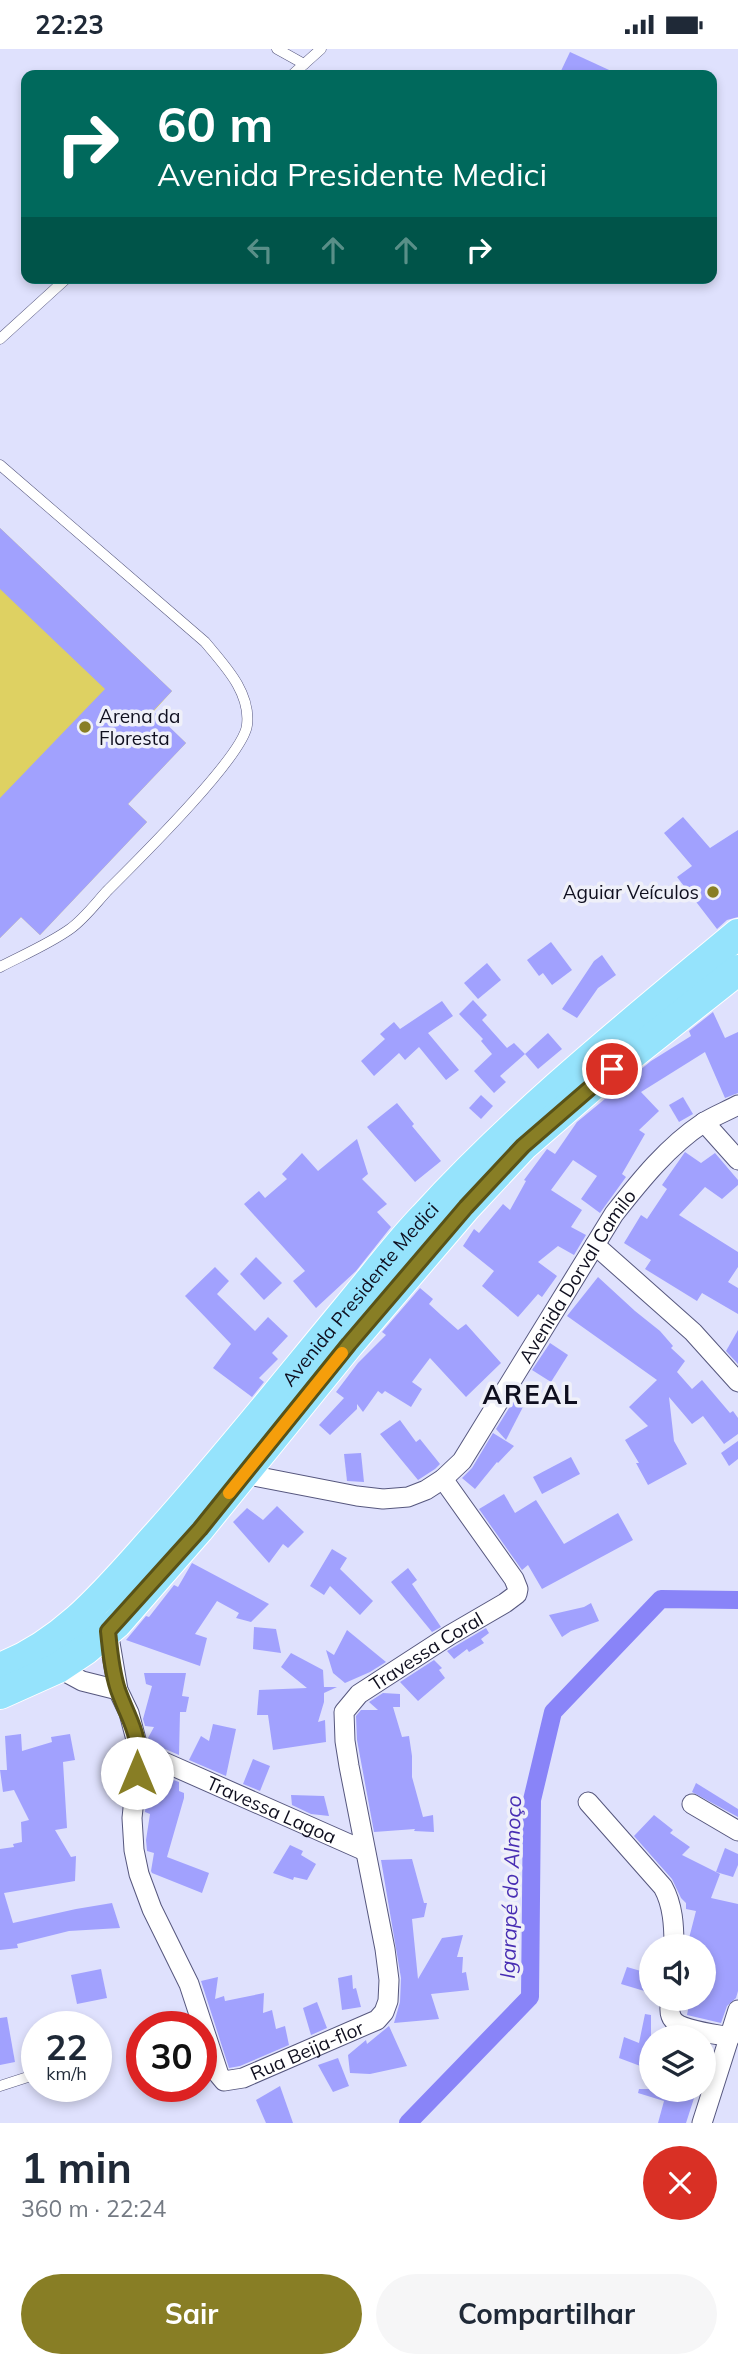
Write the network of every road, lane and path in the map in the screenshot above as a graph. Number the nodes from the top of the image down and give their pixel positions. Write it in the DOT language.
graph roads {
  1 [pos="277,49"];
  2 [pos="321,49"];
  3 [pos="304,64"];
  4 [pos="297,70"];
  5 [pos="60,284"];
  6 [pos="0,339"];
  7 [pos="0,465"];
  8 [pos="738,934"];
  9 [pos="0,967"];
  10 [pos="738,970"];
  11 [pos="738,1105"];
  12 [pos="704,1122"];
  13 [pos="738,1160"];
  14 [pos="595,1245"];
  15 [pos="738,1382"];
  16 [pos="244,1474"];
  17 [pos="443,1479"];
  18 [pos="108,1631"];
  19 [pos="0,1668"];
  20 [pos="58,1668"];
  21 [pos="118,1690"];
  22 [pos="0,1694"];
  23 [pos="139,1751"];
  24 [pos="588,1802"];
  25 [pos="692,1804"];
  26 [pos="738,1831"];
  27 [pos="365,1851"];
  28 [pos="674,1934"];
  29 [pos="738,2010"];
  30 [pos="671,2011"];
  31 [pos="730,2037"];
  32 [pos="21,2079"];
  33 [pos="0,2086"];
  34 [pos="702,2123"];
  1 -- 3 [label="lane"];
  2 -- 3 [label="lane"];
  3 -- 4 [label="lane"];
  5 -- 6 [label="lane"];
  7 -- 9 [label="lane"];
  8 -- 19 [label="main road, Avenida Presidente Medici"];
  10 -- 16 [label="main road, Avenida Presidente Medici"];
  11 -- 12 [label="street, Avenida Dorval Camilo"];
  12 -- 13 [label="street"];
  12 -- 14 [label="street, Avenida Dorval Camilo"];
  14 -- 15 [label="street"];
  14 -- 17 [label="street, Avenida Dorval Camilo"];
  16 -- 17 [label="street, Avenida Dorval Camilo"];
  16 -- 18 [label="main road, Avenida Presidente Medici"];
  17 -- 27 [label="street, Travessa Coral"];
  18 -- 20 [label="main road, Avenida Presidente Medici"];
  18 -- 21 [label="street, Rua Beija-flor"];
  20 -- 21 [label="street"];
  20 -- 22 [label="main road, Avenida Presidente Medici"];
  21 -- 23 [label="street, Rua Beija-flor"];
  23 -- 27 [label="street, Travessa Lagoa"];
  23 -- 27 [label="street, Rua Beija-flor"];
  24 -- 28 [label="street"];
  25 -- 26 [label="street"];
  29 -- 31 [label="street"];
  30 -- 31 [label="street"];
  31 -- 34 [label="street"];
  32 -- 33 [label="lane"];
}
